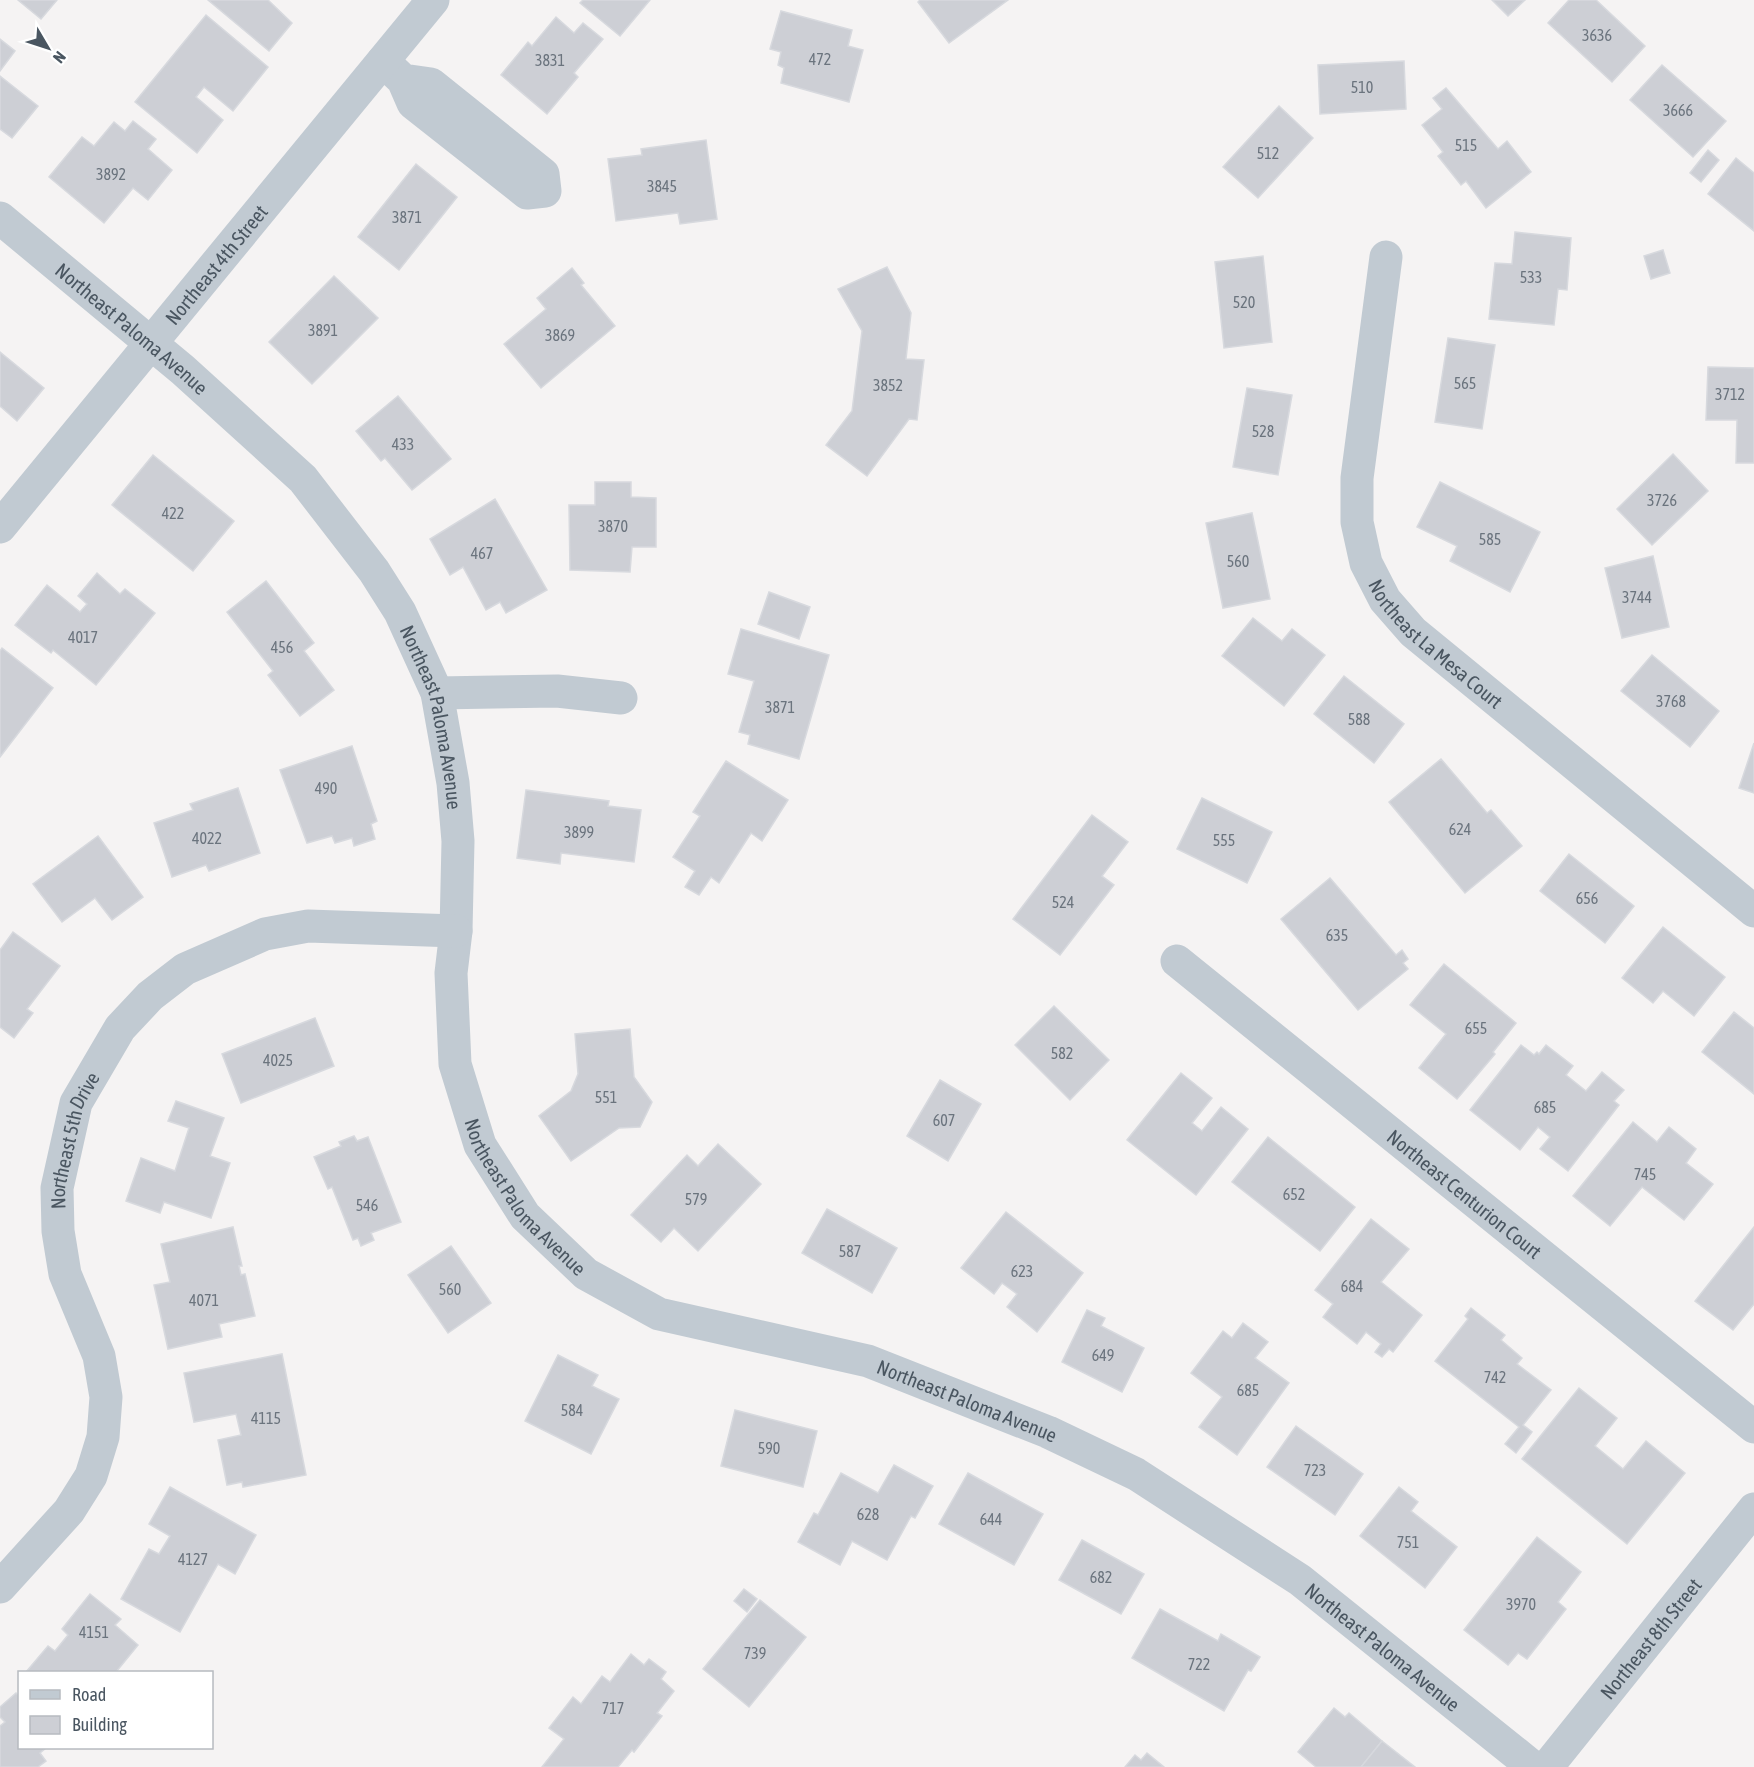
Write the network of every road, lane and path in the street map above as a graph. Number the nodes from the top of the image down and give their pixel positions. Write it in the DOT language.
graph roads {
  1 [pos="433,0"];
  2 [pos="393,71"];
  3 [pos="556,200"];
  4 [pos="0,218"];
  5 [pos="1386,257"];
  6 [pos="150,342"];
  7 [pos="0,527"];
  8 [pos="437,693"];
  9 [pos="621,698"];
  10 [pos="1754,911"];
  11 [pos="456,931"];
  12 [pos="1177,961"];
  13 [pos="1754,1427"];
  14 [pos="1754,1509"];
  15 [pos="0,1587"];
  16 [pos="1533,1767"];
  17 [pos="1547,1767"];
  1 -- 2 [label="street, Northeast 4th Street"];
  2 -- 3 [label="street"];
  2 -- 6 [label="street, Northeast 4th Street"];
  4 -- 6 [label="street, Northeast Paloma Avenue"];
  5 -- 10 [label="street, Northeast La Mesa Court"];
  6 -- 7 [label="street, Northeast 4th Street"];
  6 -- 8 [label="street, Northeast Paloma Avenue"];
  8 -- 9 [label="street"];
  8 -- 11 [label="street, Northeast Paloma Avenue"];
  11 -- 15 [label="street, Northeast 5th Drive"];
  11 -- 16 [label="street, Northeast Paloma Avenue"];
  12 -- 13 [label="street, Northeast Centurion Court"];
  14 -- 17 [label="street, Northeast 8th Street"];
}
